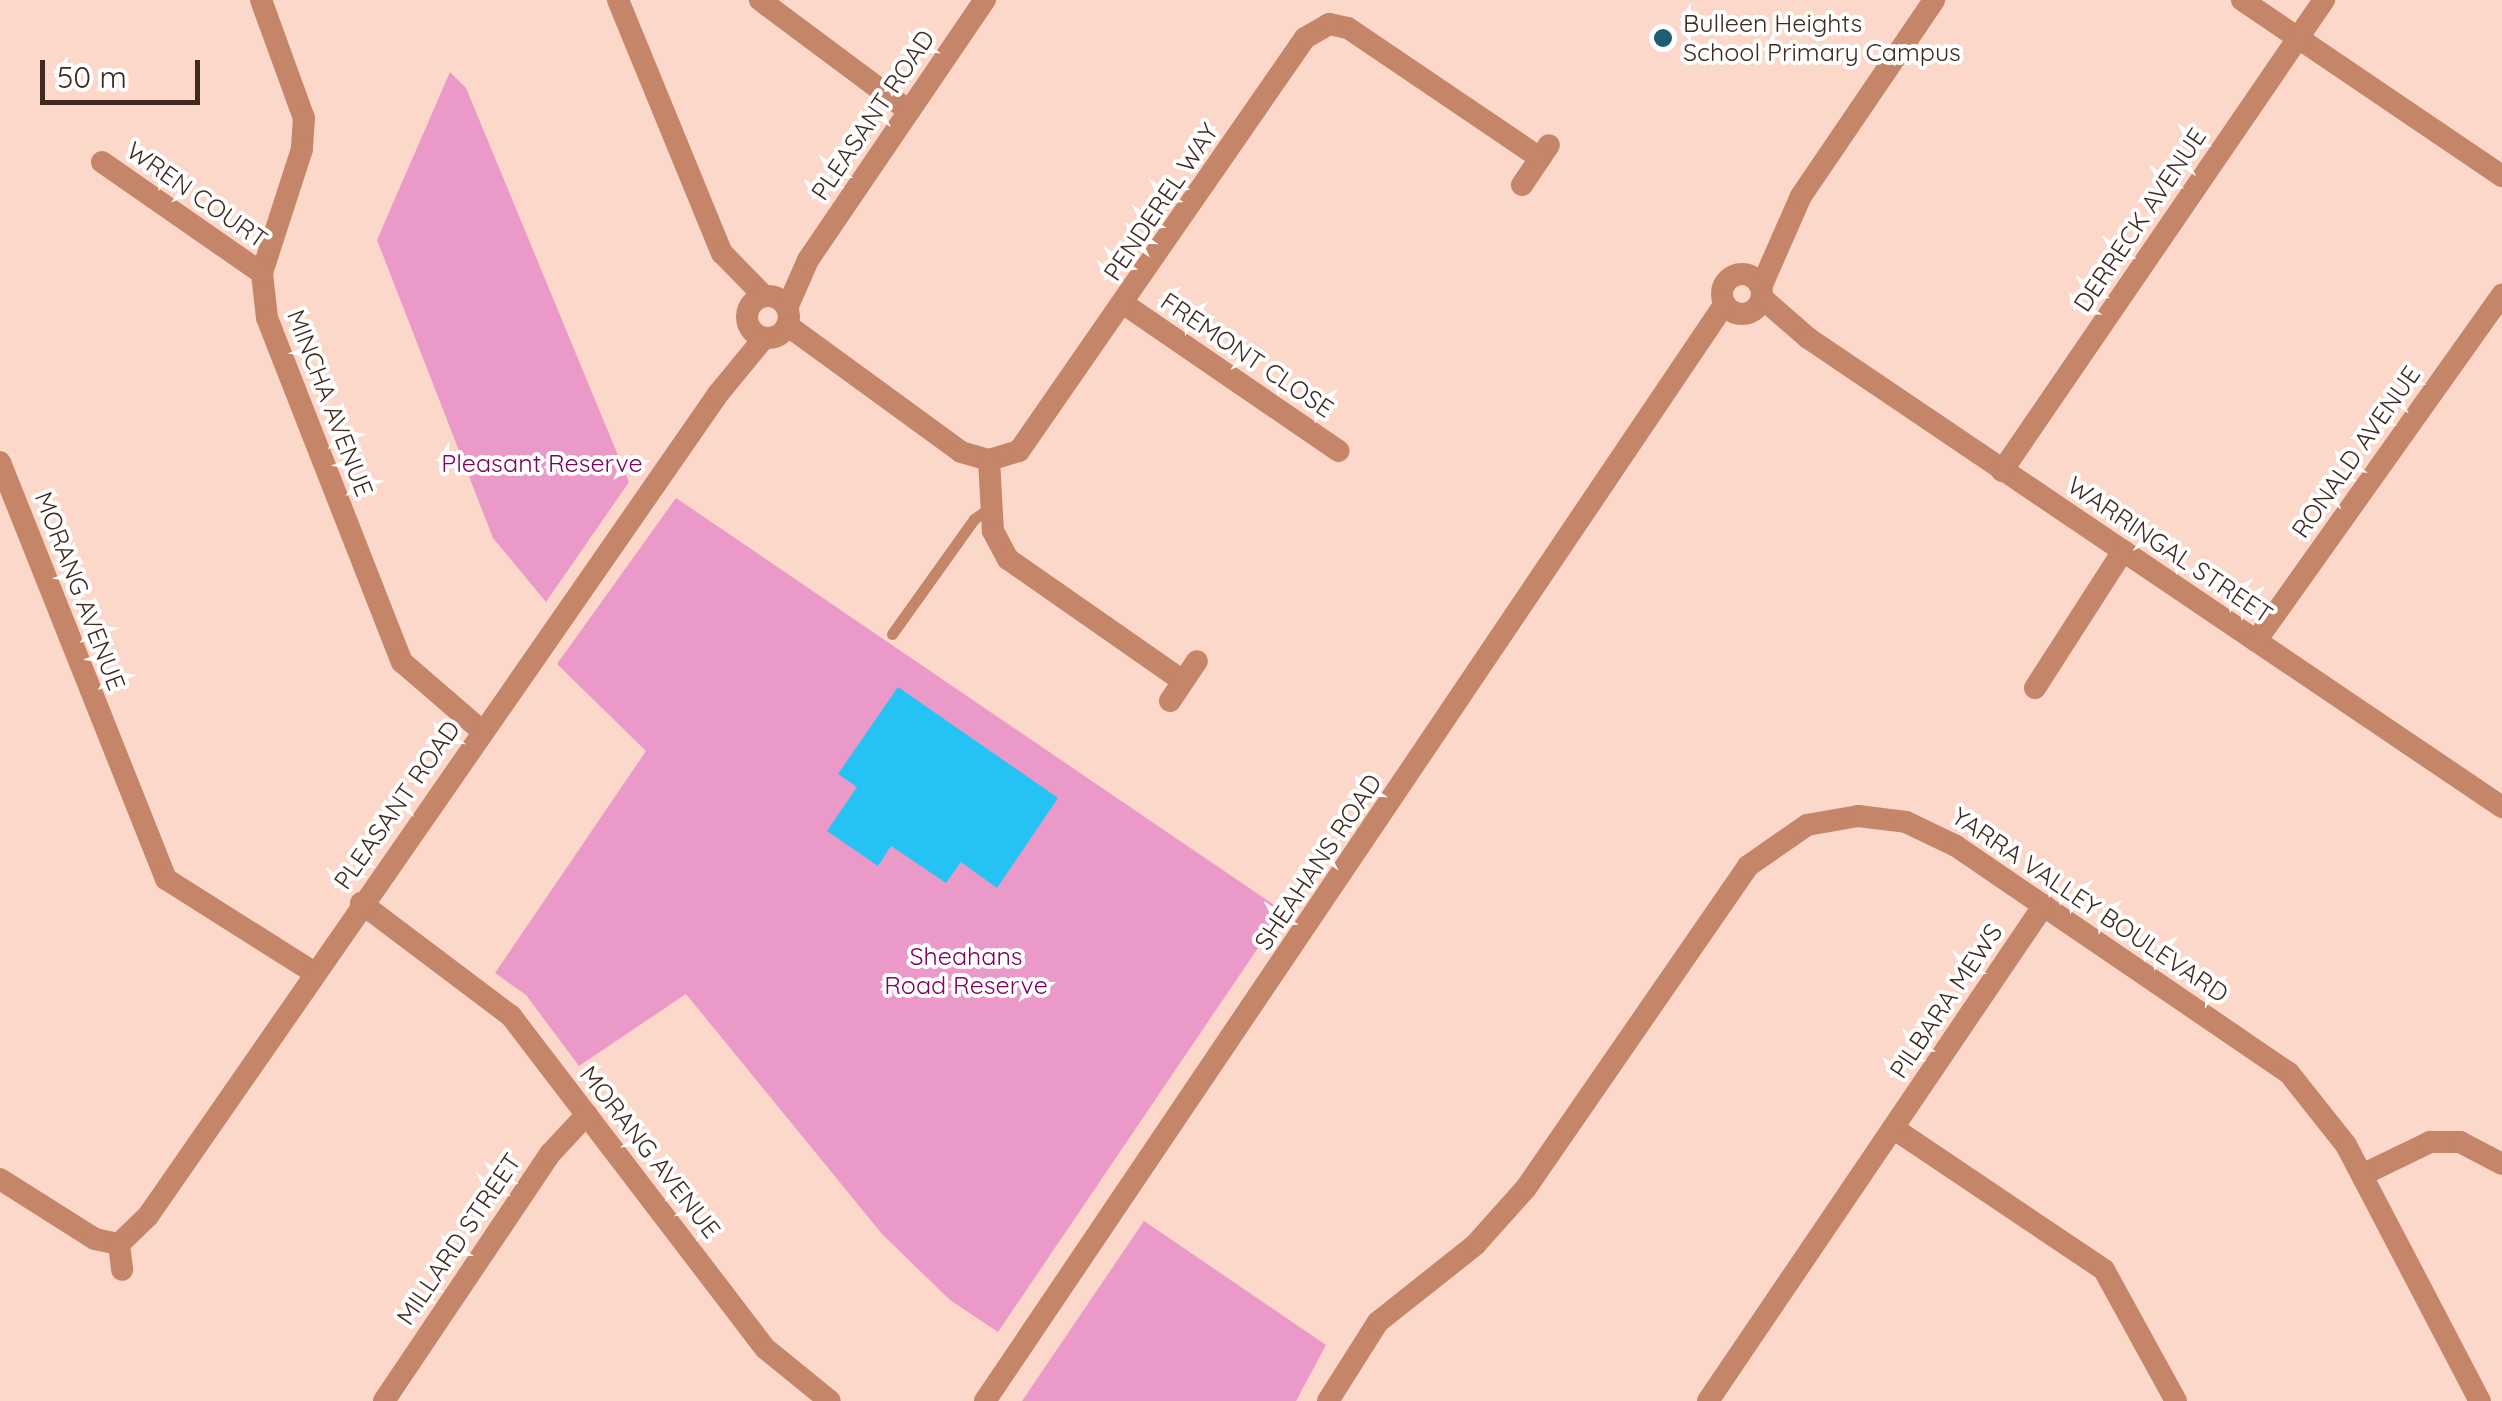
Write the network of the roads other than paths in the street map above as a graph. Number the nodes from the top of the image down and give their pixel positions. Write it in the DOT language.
graph roads {
  1 [pos="261,0"];
  2 [pos="618,0"];
  3 [pos="760,0"];
  4 [pos="985,0"];
  5 [pos="1934,0"];
  6 [pos="2242,0"];
  7 [pos="2324,0"];
  8 [pos="2298,38"];
  9 [pos="913,104"];
  10 [pos="102,162"];
  11 [pos="2502,176"];
  12 [pos="1522,185"];
  13 [pos="262,273"];
  14 [pos="2502,295"];
  15 [pos="1748,298"];
  16 [pos="1124,304"];
  17 [pos="768,317"];
  18 [pos="1339,452"];
  19 [pos="989,460"];
  20 [pos="0,462"];
  21 [pos="2002,471"];
  22 [pos="992,508"];
  23 [pos="2123,551"];
  24 [pos="892,634"];
  25 [pos="2256,640"];
  26 [pos="1197,661"];
  27 [pos="1183,681"];
  28 [pos="2035,688"];
  29 [pos="1170,702"];
  30 [pos="482,731"];
  31 [pos="2502,807"];
  32 [pos="2044,905"];
  33 [pos="357,909"];
  34 [pos="309,979"];
  35 [pos="587,1114"];
  36 [pos="1893,1128"];
  37 [pos="2502,1164"];
  38 [pos="2362,1175"];
  39 [pos="0,1179"];
  40 [pos="119,1244"];
  41 [pos="122,1270"];
  42 [pos="986,1400"];
  43 [pos="384,1401"];
  44 [pos="830,1401"];
  45 [pos="1328,1401"];
  46 [pos="1708,1401"];
  47 [pos="2176,1401"];
  48 [pos="2480,1401"];
  1 -- 13 [label="street, MINCHA AVENUE"];
  2 -- 17 [label="street"];
  3 -- 9 [label="street"];
  4 -- 9 [label="street, PLEASANT ROAD"];
  5 -- 15 [label="street, SHEAHANS ROAD"];
  6 -- 8 [label="street"];
  7 -- 8 [label="street, DERRECK AVENUE"];
  8 -- 11 [label="street"];
  8 -- 21 [label="street, DERRECK AVENUE"];
  9 -- 17 [label="street, PLEASANT ROAD"];
  10 -- 13 [label="street, WREN COURT"];
  12 -- 16 [label="street, PENDEREL WAY"];
  13 -- 30 [label="street, MINCHA AVENUE"];
  14 -- 25 [label="street, RONALD AVENUE"];
  15 -- 21 [label="street, WARRINGAL STREET"];
  15 -- 42 [label="street, SHEAHANS ROAD"];
  16 -- 18 [label="street, FREMONT CLOSE"];
  16 -- 19 [label="street, PENDEREL WAY"];
  17 -- 19 [label="street"];
  17 -- 30 [label="street, PLEASANT ROAD"];
  19 -- 22 [label="street"];
  20 -- 34 [label="street, MORANG AVENUE"];
  21 -- 23 [label="street, WARRINGAL STREET"];
  22 -- 24 [label="lane"];
  22 -- 27 [label="street"];
  23 -- 25 [label="street, WARRINGAL STREET"];
  23 -- 28 [label="street"];
  25 -- 31 [label="street, WARRINGAL STREET"];
  26 -- 27 [label="street"];
  27 -- 29 [label="street"];
  30 -- 33 [label="street, PLEASANT ROAD"];
  32 -- 36 [label="street, PILBARA MEWS"];
  32 -- 38 [label="street, YARRA VALLEY BOULEVARD"];
  32 -- 45 [label="street, YARRA VALLEY BOULEVARD"];
  33 -- 34 [label="street, PLEASANT ROAD"];
  33 -- 35 [label="street, MORANG AVENUE"];
  34 -- 40 [label="street, PLEASANT ROAD"];
  35 -- 43 [label="street, MILLARD STREET"];
  35 -- 44 [label="street, MORANG AVENUE"];
  36 -- 46 [label="street, PILBARA MEWS"];
  36 -- 47 [label="street"];
  37 -- 38 [label="street"];
  38 -- 48 [label="street, YARRA VALLEY BOULEVARD"];
  39 -- 40 [label="street"];
  40 -- 41 [label="street"];
}
